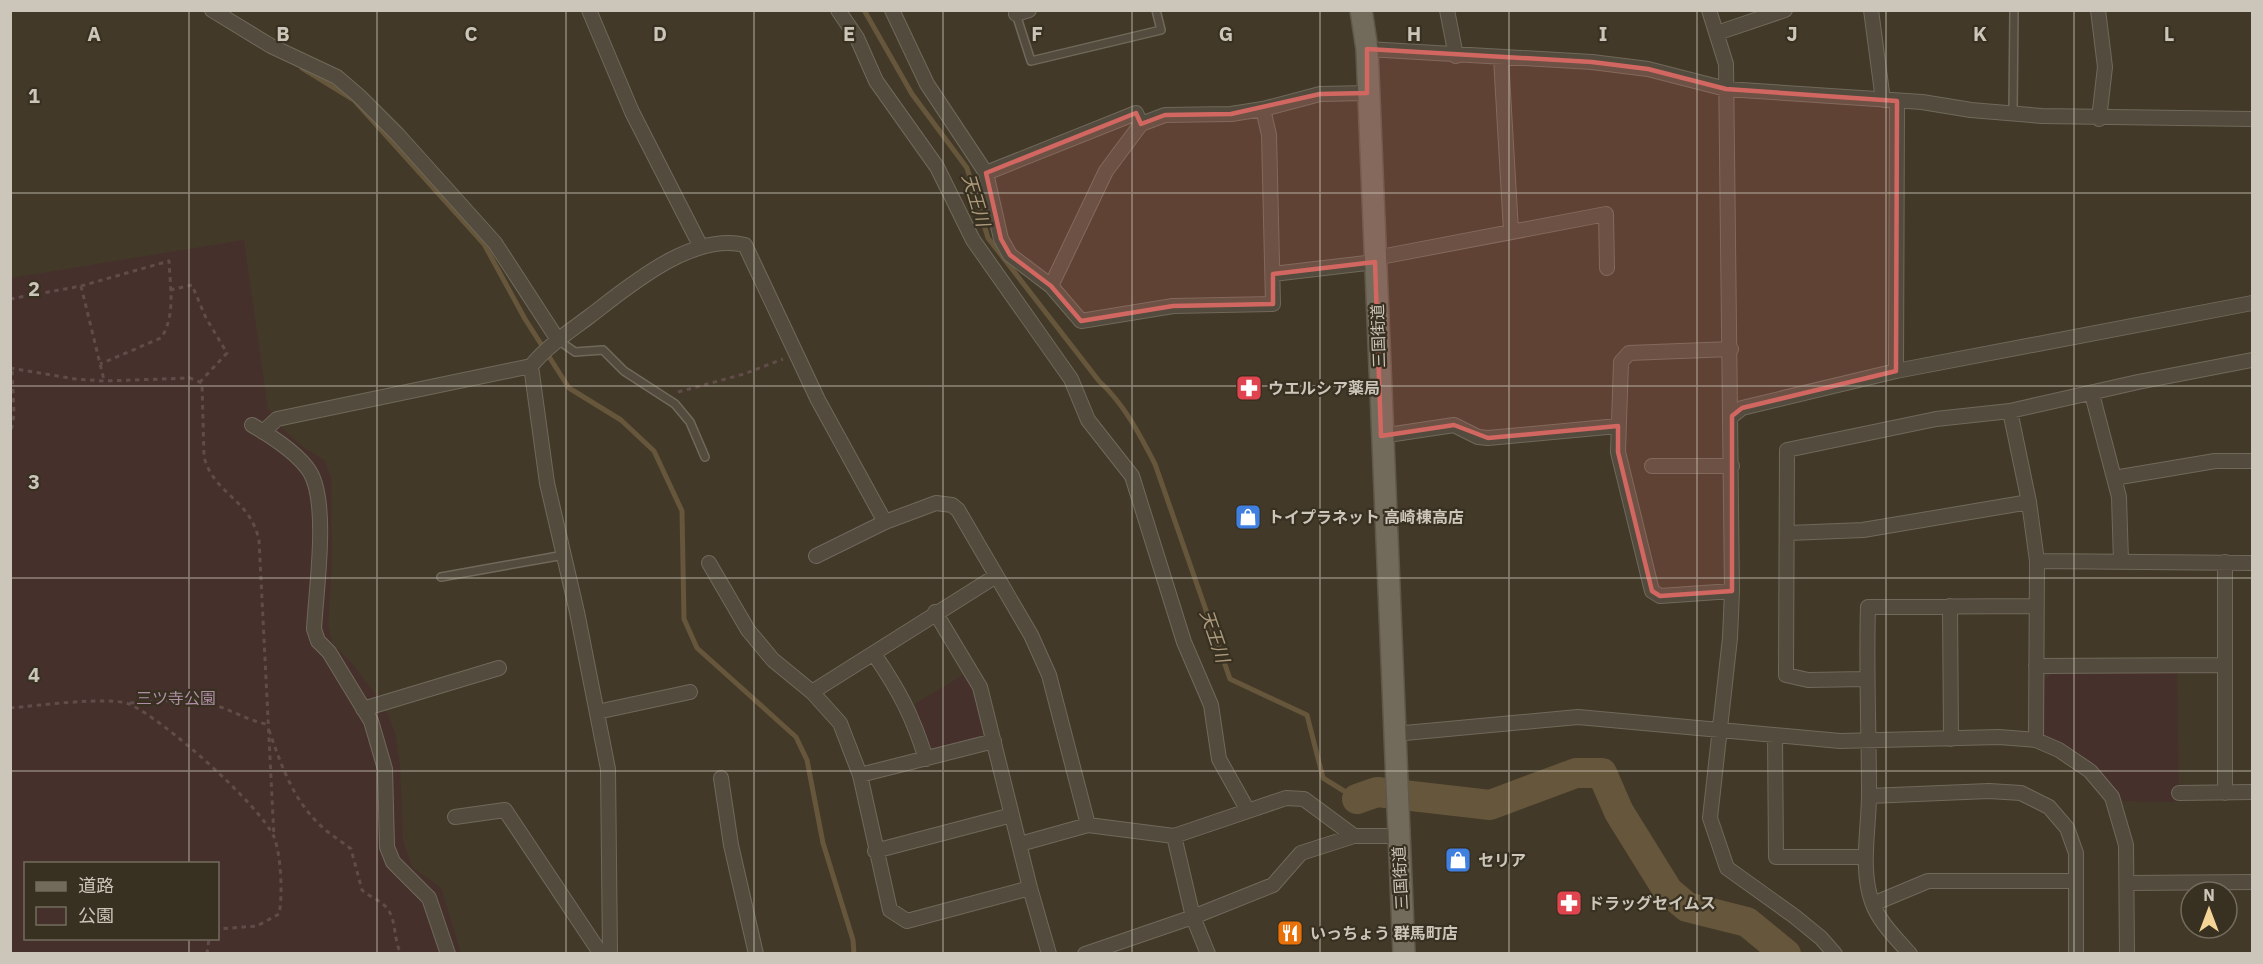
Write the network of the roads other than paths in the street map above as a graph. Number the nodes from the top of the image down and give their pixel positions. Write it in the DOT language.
graph roads {
  1 [pos="212,10"];
  2 [pos="589,10"];
  3 [pos="838,10"];
  4 [pos="892,10"];
  5 [pos="1156,10"];
  6 [pos="1360,10"];
  7 [pos="1447,10"];
  8 [pos="1709,10"];
  9 [pos="1785,10"];
  10 [pos="1871,10"];
  11 [pos="2014,10"];
  12 [pos="2098,10"];
  13 [pos="1023,12"];
  14 [pos="1717,33"];
  15 [pos="1367,49"];
  16 [pos="1456,56"];
  17 [pos="1501,58"];
  18 [pos="1726,88"];
  19 [pos="1367,93"];
  20 [pos="1890,100"];
  21 [pos="1263,109"];
  22 [pos="2013,112"];
  23 [pos="2098,119"];
  24 [pos="2253,119"];
  25 [pos="1141,124"];
  26 [pos="986,173"];
  27 [pos="1511,231"];
  28 [pos="701,247"];
  29 [pos="1375,260"];
  30 [pos="1606,268"];
  31 [pos="1273,274"];
  32 [pos="1051,286"];
  33 [pos="2253,303"];
  34 [pos="558,340"];
  35 [pos="1731,349"];
  36 [pos="2253,360"];
  37 [pos="531,366"];
  38 [pos="1896,371"];
  39 [pos="2092,394"];
  40 [pos="2010,411"];
  41 [pos="1732,416"];
  42 [pos="1618,426"];
  43 [pos="1382,436"];
  44 [pos="705,457"];
  45 [pos="2253,461"];
  46 [pos="1652,466"];
  47 [pos="1732,466"];
  48 [pos="2114,478"];
  49 [pos="2029,502"];
  50 [pos="885,522"];
  51 [pos="1789,533"];
  52 [pos="564,555"];
  53 [pos="816,556"];
  54 [pos="2037,561"];
  55 [pos="2121,562"];
  56 [pos="2225,562"];
  57 [pos="2253,562"];
  58 [pos="709,563"];
  59 [pos="996,576"];
  60 [pos="441,577"];
  61 [pos="1732,591"];
  62 [pos="1950,606"];
  63 [pos="2036,606"];
  64 [pos="935,612"];
  65 [pos="874,654"];
  66 [pos="2224,665"];
  67 [pos="2036,666"];
  68 [pos="499,668"];
  69 [pos="1865,679"];
  70 [pos="690,692"];
  71 [pos="812,692"];
  72 [pos="363,709"];
  73 [pos="597,712"];
  74 [pos="1720,729"];
  75 [pos="1394,734"];
  76 [pos="1775,735"];
  77 [pos="1951,739"];
  78 [pos="2036,740"];
  79 [pos="994,741"];
  80 [pos="1868,742"];
  81 [pos="926,759"];
  82 [pos="860,775"];
  83 [pos="721,777"];
  84 [pos="2253,792"];
  85 [pos="2179,793"];
  86 [pos="2225,793"];
  87 [pos="1869,796"];
  88 [pos="1247,809"];
  89 [pos="1012,815"];
  90 [pos="454,817"];
  91 [pos="1088,825"];
  92 [pos="1174,836"];
  93 [pos="1354,836"];
  94 [pos="1398,836"];
  95 [pos="1020,844"];
  96 [pos="875,850"];
  97 [pos="1866,856"];
  98 [pos="2074,881"];
  99 [pos="2253,882"];
  100 [pos="2128,883"];
  101 [pos="1030,888"];
  102 [pos="1873,904"];
  103 [pos="1193,917"];
  104 [pos="448,954"];
  105 [pos="601,954"];
  106 [pos="610,954"];
  107 [pos="756,954"];
  108 [pos="1049,954"];
  109 [pos="1085,954"];
  110 [pos="1208,954"];
  111 [pos="1404,954"];
  112 [pos="1835,954"];
  113 [pos="1910,954"];
  114 [pos="2076,954"];
  115 [pos="2127,954"];
  1 -- 34 [label="street"];
  2 -- 28 [label="street"];
  3 -- 88 [label="street"];
  4 -- 26 [label="street"];
  5 -- 13 [label="lane"];
  6 -- 15 [label="main road, 三国街道"];
  7 -- 16 [label="street"];
  8 -- 14 [label="street"];
  9 -- 14 [label="street"];
  10 -- 20 [label="street"];
  11 -- 22 [label="lane"];
  12 -- 23 [label="street"];
  14 -- 18 [label="street"];
  15 -- 16 [label="street"];
  15 -- 19 [label="main road, 三国街道"];
  16 -- 17 [label="street"];
  17 -- 18 [label="street"];
  17 -- 27 [label="street"];
  18 -- 20 [label="street"];
  18 -- 35 [label="street"];
  19 -- 21 [label="street"];
  19 -- 29 [label="main road, 三国街道"];
  20 -- 22 [label="street"];
  20 -- 38 [label="street"];
  21 -- 25 [label="street"];
  21 -- 31 [label="street"];
  22 -- 23 [label="street"];
  23 -- 24 [label="street"];
  25 -- 26 [label="street"];
  25 -- 32 [label="street"];
  26 -- 32 [label="street"];
  27 -- 29 [label="street"];
  27 -- 30 [label="street"];
  28 -- 34 [label="street"];
  28 -- 50 [label="street"];
  29 -- 31 [label="street"];
  29 -- 43 [label="main road, 三国街道"];
  31 -- 32 [label="street"];
  33 -- 38 [label="street"];
  34 -- 37 [label="street"];
  34 -- 44 [label="lane"];
  35 -- 41 [label="street"];
  35 -- 42 [label="street"];
  36 -- 39 [label="street"];
  37 -- 52 [label="street"];
  37 -- 72 [label="street"];
  38 -- 41 [label="street"];
  39 -- 40 [label="street"];
  39 -- 48 [label="street"];
  40 -- 49 [label="street"];
  40 -- 51 [label="street"];
  41 -- 47 [label="street"];
  42 -- 43 [label="street"];
  42 -- 61 [label="street"];
  43 -- 75 [label="main road, 三国街道"];
  45 -- 48 [label="street"];
  46 -- 47 [label="street"];
  47 -- 61 [label="street"];
  48 -- 55 [label="street"];
  49 -- 51 [label="street"];
  49 -- 54 [label="street"];
  50 -- 53 [label="street"];
  50 -- 59 [label="street"];
  51 -- 69 [label="street"];
  52 -- 60 [label="lane"];
  52 -- 73 [label="street"];
  54 -- 55 [label="street"];
  54 -- 63 [label="street"];
  55 -- 56 [label="street"];
  56 -- 57 [label="street"];
  56 -- 66 [label="street"];
  58 -- 71 [label="street"];
  59 -- 64 [label="street"];
  59 -- 91 [label="street"];
  61 -- 74 [label="street"];
  62 -- 63 [label="street"];
  62 -- 69 [label="street"];
  62 -- 77 [label="street"];
  63 -- 67 [label="street"];
  64 -- 65 [label="street"];
  64 -- 79 [label="street"];
  65 -- 71 [label="street"];
  65 -- 81 [label="street"];
  66 -- 67 [label="street"];
  66 -- 86 [label="street"];
  67 -- 78 [label="street"];
  68 -- 72 [label="street"];
  69 -- 80 [label="street"];
  70 -- 73 [label="street"];
  71 -- 82 [label="street"];
  72 -- 104 [label="street"];
  73 -- 106 [label="street"];
  74 -- 75 [label="street"];
  74 -- 76 [label="street"];
  74 -- 112 [label="street"];
  75 -- 94 [label="main road, 三国街道"];
  76 -- 80 [label="street"];
  76 -- 97 [label="street"];
  77 -- 78 [label="street"];
  77 -- 80 [label="street"];
  78 -- 100 [label="street"];
  79 -- 81 [label="street"];
  79 -- 89 [label="street"];
  80 -- 87 [label="street"];
  81 -- 82 [label="street"];
  82 -- 96 [label="street"];
  83 -- 107 [label="street"];
  84 -- 86 [label="street"];
  85 -- 86 [label="street"];
  87 -- 97 [label="street"];
  87 -- 98 [label="street"];
  88 -- 92 [label="street"];
  88 -- 93 [label="street"];
  89 -- 95 [label="street"];
  89 -- 96 [label="street"];
  90 -- 105 [label="street"];
  91 -- 92 [label="street"];
  91 -- 95 [label="street"];
  92 -- 103 [label="street"];
  93 -- 94 [label="street"];
  93 -- 103 [label="street"];
  94 -- 111 [label="main road, 三国街道"];
  95 -- 101 [label="street"];
  96 -- 101 [label="street"];
  97 -- 102 [label="street"];
  98 -- 102 [label="street"];
  98 -- 114 [label="street"];
  99 -- 100 [label="street"];
  100 -- 115 [label="street"];
  101 -- 108 [label="street"];
  102 -- 113 [label="street"];
  103 -- 109 [label="street"];
  103 -- 110 [label="street"];
}
